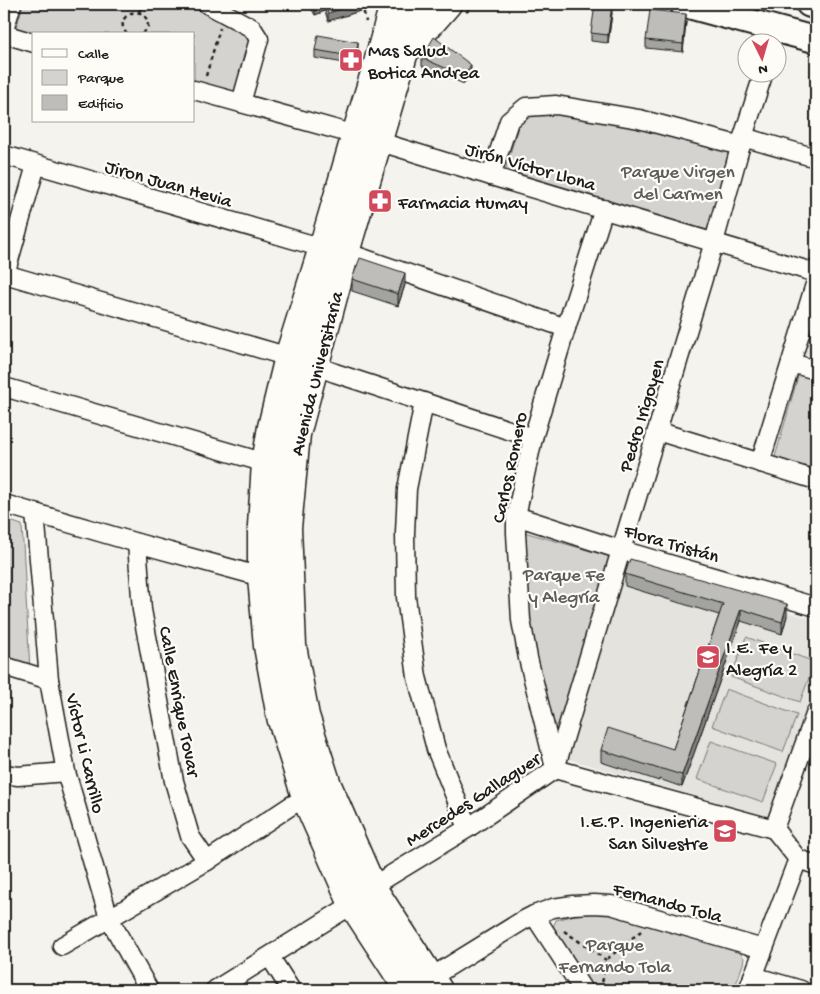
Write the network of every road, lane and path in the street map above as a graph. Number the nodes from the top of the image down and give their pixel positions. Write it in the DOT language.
graph roads {
  1 [pos="12,4"];
  2 [pos="142,4"];
  3 [pos="207,4"];
  4 [pos="374,4"];
  5 [pos="394,4"];
  6 [pos="418,4"];
  7 [pos="477,4"];
  8 [pos="683,4"];
  9 [pos="809,4"];
  10 [pos="816,6"];
  11 [pos="454,10"];
  12 [pos="138,12"];
  13 [pos="221,24"];
  14 [pos="4,30"];
  15 [pos="126,32"];
  16 [pos="144,32"];
  17 [pos="764,32"];
  18 [pos="4,34"];
  19 [pos="788,37"];
  20 [pos="816,40"];
  21 [pos="32,42"];
  22 [pos="404,53"];
  23 [pos="378,63"];
  24 [pos="761,82"];
  25 [pos="199,87"];
  26 [pos="241,103"];
  27 [pos="366,138"];
  28 [pos="742,142"];
  29 [pos="4,155"];
  30 [pos="816,158"];
  31 [pos="36,165"];
  32 [pos="491,176"];
  33 [pos="604,209"];
  34 [pos="714,242"];
  35 [pos="334,250"];
  36 [pos="816,273"];
  37 [pos="4,276"];
  38 [pos="816,280"];
  39 [pos="566,328"];
  40 [pos="302,361"];
  41 [pos="791,363"];
  42 [pos="816,370"];
  43 [pos="4,387"];
  44 [pos="424,402"];
  45 [pos="657,431"];
  46 [pos="533,438"];
  47 [pos="266,463"];
  48 [pos="760,463"];
  49 [pos="816,480"];
  50 [pos="4,504"];
  51 [pos="35,512"];
  52 [pos="516,516"];
  53 [pos="137,543"];
  54 [pos="621,550"];
  55 [pos="262,577"];
  56 [pos="816,607"];
  57 [pos="4,666"];
  58 [pos="50,680"];
  59 [pos="816,712"];
  60 [pos="555,769"];
  61 [pos="66,772"];
  62 [pos="4,774"];
  63 [pos="307,800"];
  64 [pos="468,828"];
  65 [pos="774,829"];
  66 [pos="798,859"];
  67 [pos="206,860"];
  68 [pos="816,865"];
  69 [pos="363,896"];
  70 [pos="534,916"];
  71 [pos="109,918"];
  72 [pos="646,927"];
  73 [pos="562,929"];
  74 [pos="62,946"];
  75 [pos="763,949"];
  76 [pos="270,957"];
  77 [pos="606,960"];
  78 [pos="751,983"];
  79 [pos="426,986"];
  80 [pos="149,990"];
  81 [pos="215,990"];
  82 [pos="291,990"];
  83 [pos="583,990"];
  84 [pos="601,990"];
  85 [pos="800,990"];
  1 -- 14 [label="street"];
  2 -- 12 [label="path"];
  3 -- 26 [label="street"];
  4 -- 23 [label="main road"];
  5 -- 23 [label="main road, Avenida Universitaria"];
  6 -- 22 [label="main road, Avenida Universitaria"];
  7 -- 11 [label="path"];
  8 -- 17 [label="main road"];
  9 -- 10 [label="main road"];
  11 -- 22 [label="main road"];
  12 -- 15 [label="path"];
  12 -- 16 [label="path"];
  13 -- 25 [label="path"];
  18 -- 21 [label="street"];
  19 -- 20 [label="main road"];
  22 -- 27 [label="main road, Avenida Universitaria"];
  23 -- 27 [label="main road, Avenida Universitaria"];
  24 -- 28 [label="street, Pedro Irigoyen"];
  25 -- 26 [label="street, Jirón Víctor Llona"];
  26 -- 27 [label="street, Jirón Víctor Llona"];
  27 -- 32 [label="street, Jirón Víctor Llona"];
  27 -- 35 [label="main road, Avenida Universitaria"];
  28 -- 30 [label="street"];
  28 -- 32 [label="street"];
  28 -- 34 [label="street, Pedro Irigoyen"];
  29 -- 31 [label="street, Jiron Juan Hevia"];
  31 -- 35 [label="street, Jiron Juan Hevia"];
  31 -- 37 [label="street"];
  32 -- 33 [label="street, Jirón Víctor Llona"];
  33 -- 34 [label="street, Jirón Víctor Llona"];
  33 -- 39 [label="street, Carlos Romero"];
  34 -- 36 [label="street, Jirón Víctor Llona"];
  34 -- 45 [label="street, Pedro Irigoyen"];
  35 -- 39 [label="street, Jiron Juan Hevia"];
  35 -- 40 [label="main road, Avenida Universitaria"];
  37 -- 40 [label="street"];
  38 -- 41 [label="street"];
  39 -- 46 [label="street, Carlos Romero"];
  40 -- 44 [label="street"];
  40 -- 47 [label="main road, Avenida Universitaria"];
  40 -- 69 [label="main road, Avenida Universitaria"];
  41 -- 42 [label="street"];
  41 -- 48 [label="street"];
  43 -- 47 [label="street"];
  44 -- 46 [label="street"];
  44 -- 64 [label="street"];
  45 -- 48 [label="street"];
  45 -- 54 [label="street, Pedro Irigoyen"];
  46 -- 52 [label="street, Carlos Romero"];
  47 -- 55 [label="main road, Avenida Universitaria"];
  48 -- 49 [label="street"];
  50 -- 51 [label="street"];
  51 -- 53 [label="street"];
  51 -- 58 [label="street, Víctor Li Carrillo"];
  52 -- 54 [label="street, Flora Tristán"];
  52 -- 60 [label="street, Carlos Romero"];
  53 -- 55 [label="street"];
  53 -- 67 [label="street, Calle Enrique Tovar"];
  54 -- 56 [label="street, Flora Tristán"];
  54 -- 60 [label="street, Pedro Irigoyen"];
  55 -- 63 [label="main road, Avenida Universitaria"];
  57 -- 58 [label="street"];
  58 -- 61 [label="street, Víctor Li Carrillo"];
  59 -- 65 [label="street"];
  60 -- 64 [label="street, Mercedes Gallaguer"];
  60 -- 65 [label="street, Mercedes Gallaguer"];
  61 -- 62 [label="street"];
  61 -- 71 [label="street, Víctor Li Carrillo"];
  63 -- 67 [label="street"];
  63 -- 69 [label="main road, Avenida Universitaria"];
  64 -- 69 [label="street, Mercedes Gallaguer"];
  65 -- 66 [label="street"];
  66 -- 68 [label="street"];
  66 -- 75 [label="street"];
  67 -- 71 [label="street"];
  69 -- 76 [label="street, Mercedes Gallaguer"];
  69 -- 79 [label="main road, Avenida Universitaria"];
  70 -- 75 [label="street, Fernando Tola"];
  70 -- 79 [label="street, Fernando Tola"];
  70 -- 83 [label="street"];
  71 -- 74 [label="street"];
  71 -- 80 [label="street, Víctor Li Carrillo"];
  72 -- 77 [label="path"];
  73 -- 77 [label="path"];
  75 -- 78 [label="street"];
  76 -- 81 [label="street, Mercedes Gallaguer"];
  76 -- 82 [label="street"];
  77 -- 84 [label="path"];
  78 -- 85 [label="street"];
}
